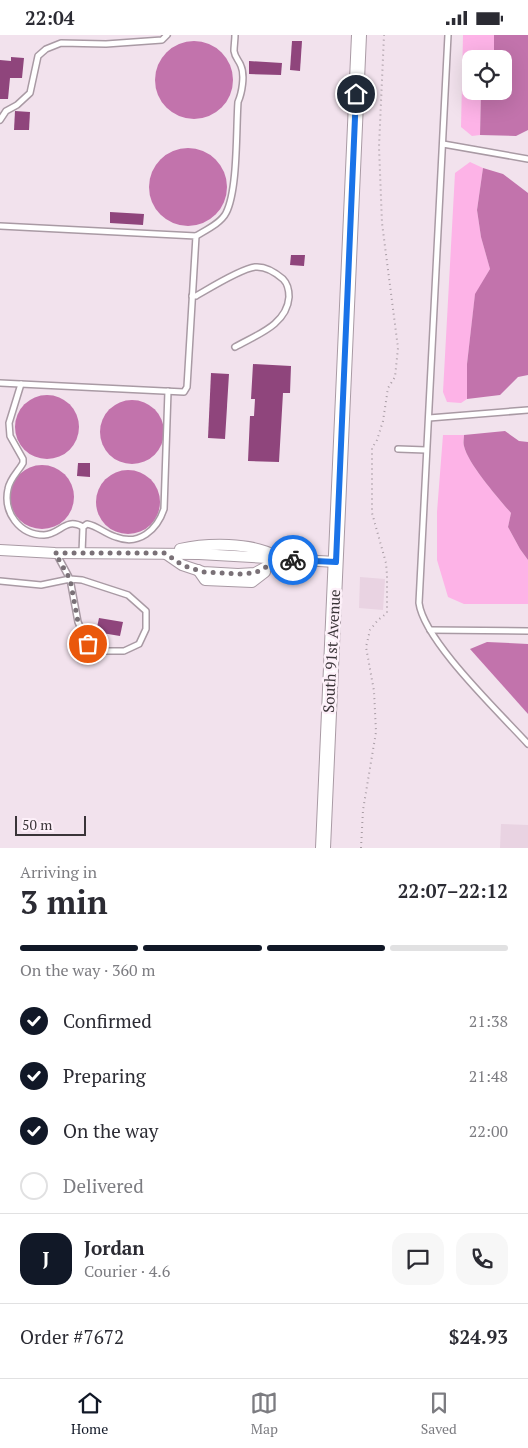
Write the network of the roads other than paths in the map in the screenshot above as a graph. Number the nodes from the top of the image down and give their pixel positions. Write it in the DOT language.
graph roads {
  1 [pos="168,35"];
  2 [pos="235,35"];
  3 [pos="359,35"];
  4 [pos="448,35"];
  5 [pos="0,120"];
  6 [pos="443,144"];
  7 [pos="528,159"];
  8 [pos="0,226"];
  9 [pos="196,236"];
  10 [pos="192,296"];
  11 [pos="235,347"];
  12 [pos="0,383"];
  13 [pos="21,384"];
  14 [pos="168,391"];
  15 [pos="528,411"];
  16 [pos="428,418"];
  17 [pos="398,449"];
  18 [pos="426,450"];
  19 [pos="83,527"];
  20 [pos="0,550"];
  21 [pos="55,553"];
  22 [pos="82,553"];
  23 [pos="165,553"];
  24 [pos="281,559"];
  25 [pos="336,562"];
  26 [pos="70,579"];
  27 [pos="0,581"];
  28 [pos="430,630"];
  29 [pos="528,631"];
  30 [pos="528,744"];
  31 [pos="322,848"];
  1 -- 5 [label="lane"];
  2 -- 9 [label="lane"];
  3 -- 25 [label="main road, South 91st Avenue"];
  4 -- 6 [label="lane"];
  6 -- 7 [label="lane"];
  6 -- 16 [label="lane"];
  8 -- 9 [label="lane"];
  9 -- 10 [label="lane"];
  10 -- 11 [label="lane"];
  10 -- 14 [label="lane"];
  12 -- 13 [label="lane"];
  13 -- 14 [label="lane"];
  13 -- 19 [label="lane"];
  14 -- 19 [label="lane"];
  15 -- 16 [label="lane"];
  16 -- 18 [label="lane"];
  17 -- 18 [label="lane"];
  18 -- 28 [label="lane"];
  19 -- 22 [label="lane"];
  20 -- 21 [label="street"];
  21 -- 22 [label="street"];
  21 -- 26 [label="lane"];
  22 -- 23 [label="street"];
  23 -- 24 [label="street"];
  23 -- 24 [label="street"];
  24 -- 25 [label="street"];
  25 -- 31 [label="main road, South 91st Avenue"];
  26 -- 26 [label="lane"];
  26 -- 27 [label="lane"];
  28 -- 29 [label="lane"];
  28 -- 30 [label="lane"];
}
